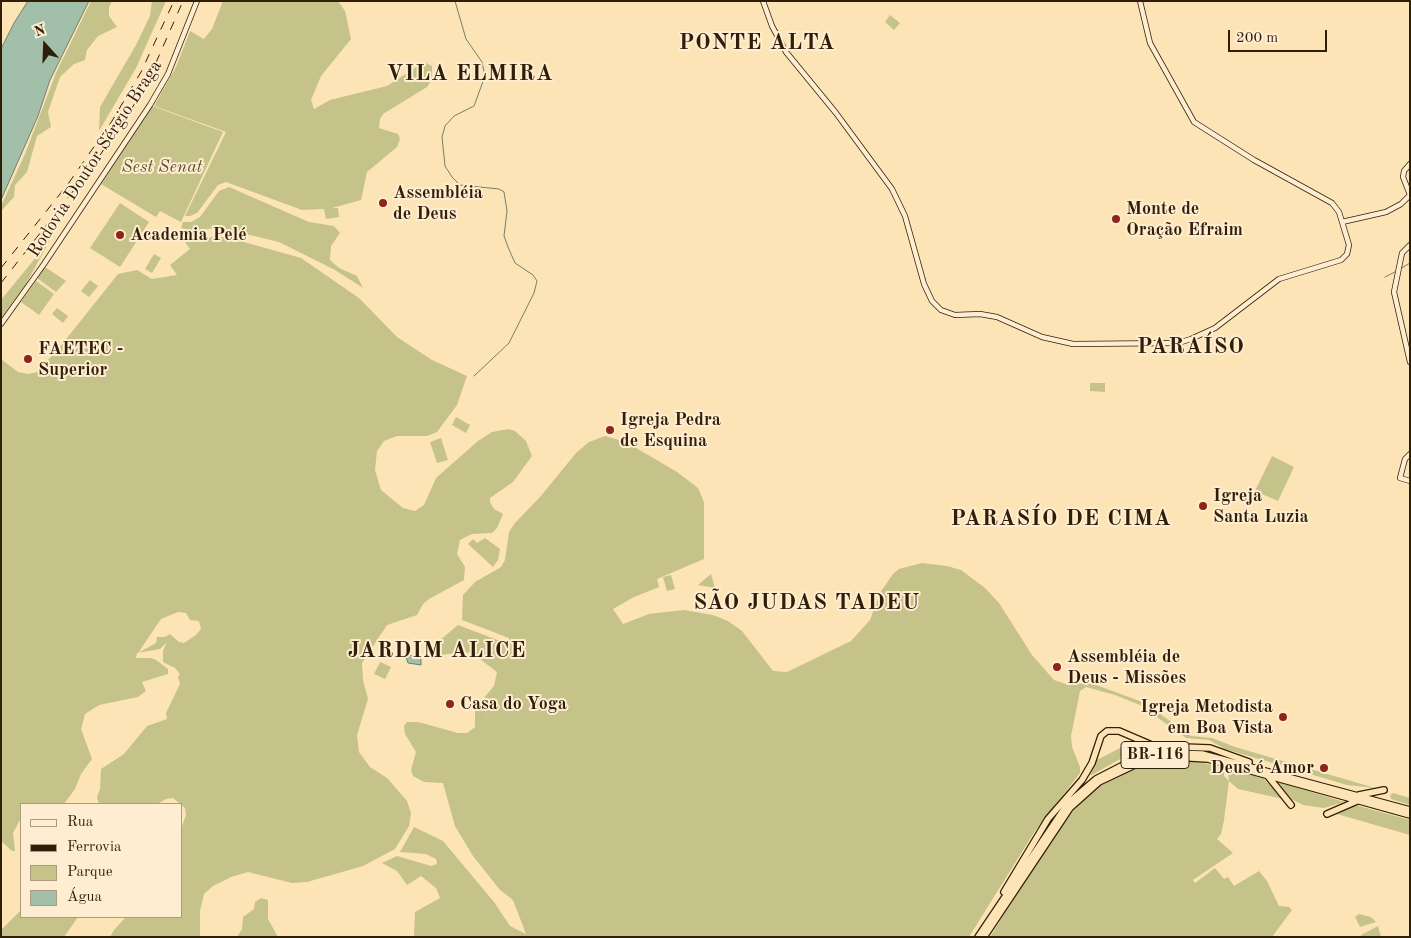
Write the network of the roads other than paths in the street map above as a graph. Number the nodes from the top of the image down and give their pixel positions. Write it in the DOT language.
graph roads {
  1 [pos="197,1"];
  2 [pos="763,1"];
  3 [pos="1140,1"];
  4 [pos="1410,164"];
  5 [pos="1410,196"];
  6 [pos="1342,222"];
  7 [pos="1410,245"];
  8 [pos="1,324"];
  9 [pos="1410,362"];
  10 [pos="1410,454"];
  11 [pos="1410,481"];
  12 [pos="1267,775"];
  13 [pos="1298,779"];
  14 [pos="1384,790"];
  15 [pos="1357,798"];
  16 [pos="1291,805"];
  17 [pos="1410,810"];
  18 [pos="1327,814"];
  19 [pos="1410,815"];
  20 [pos="999,905"];
  21 [pos="978,937"];
  22 [pos="984,937"];
  1 -- 8 [label="street, Rodovia Doutor Sérgio Braga"];
  2 -- 6 [label="street"];
  3 -- 6 [label="street"];
  4 -- 5 [label="street"];
  5 -- 6 [label="street"];
  7 -- 9 [label="street"];
  10 -- 11 [label="street"];
  12 -- 15 [label="highway, BR-116"];
  12 -- 16 [label="highway"];
  12 -- 22 [label="highway, BR-116"];
  13 -- 15 [label="highway, BR-116"];
  13 -- 20 [label="highway, BR-116"];
  13 -- 20 [label="highway"];
  14 -- 15 [label="highway"];
  15 -- 17 [label="highway, BR-116"];
  15 -- 18 [label="highway"];
  15 -- 19 [label="highway, BR-116"];
  20 -- 21 [label="highway, BR-116"];
}
